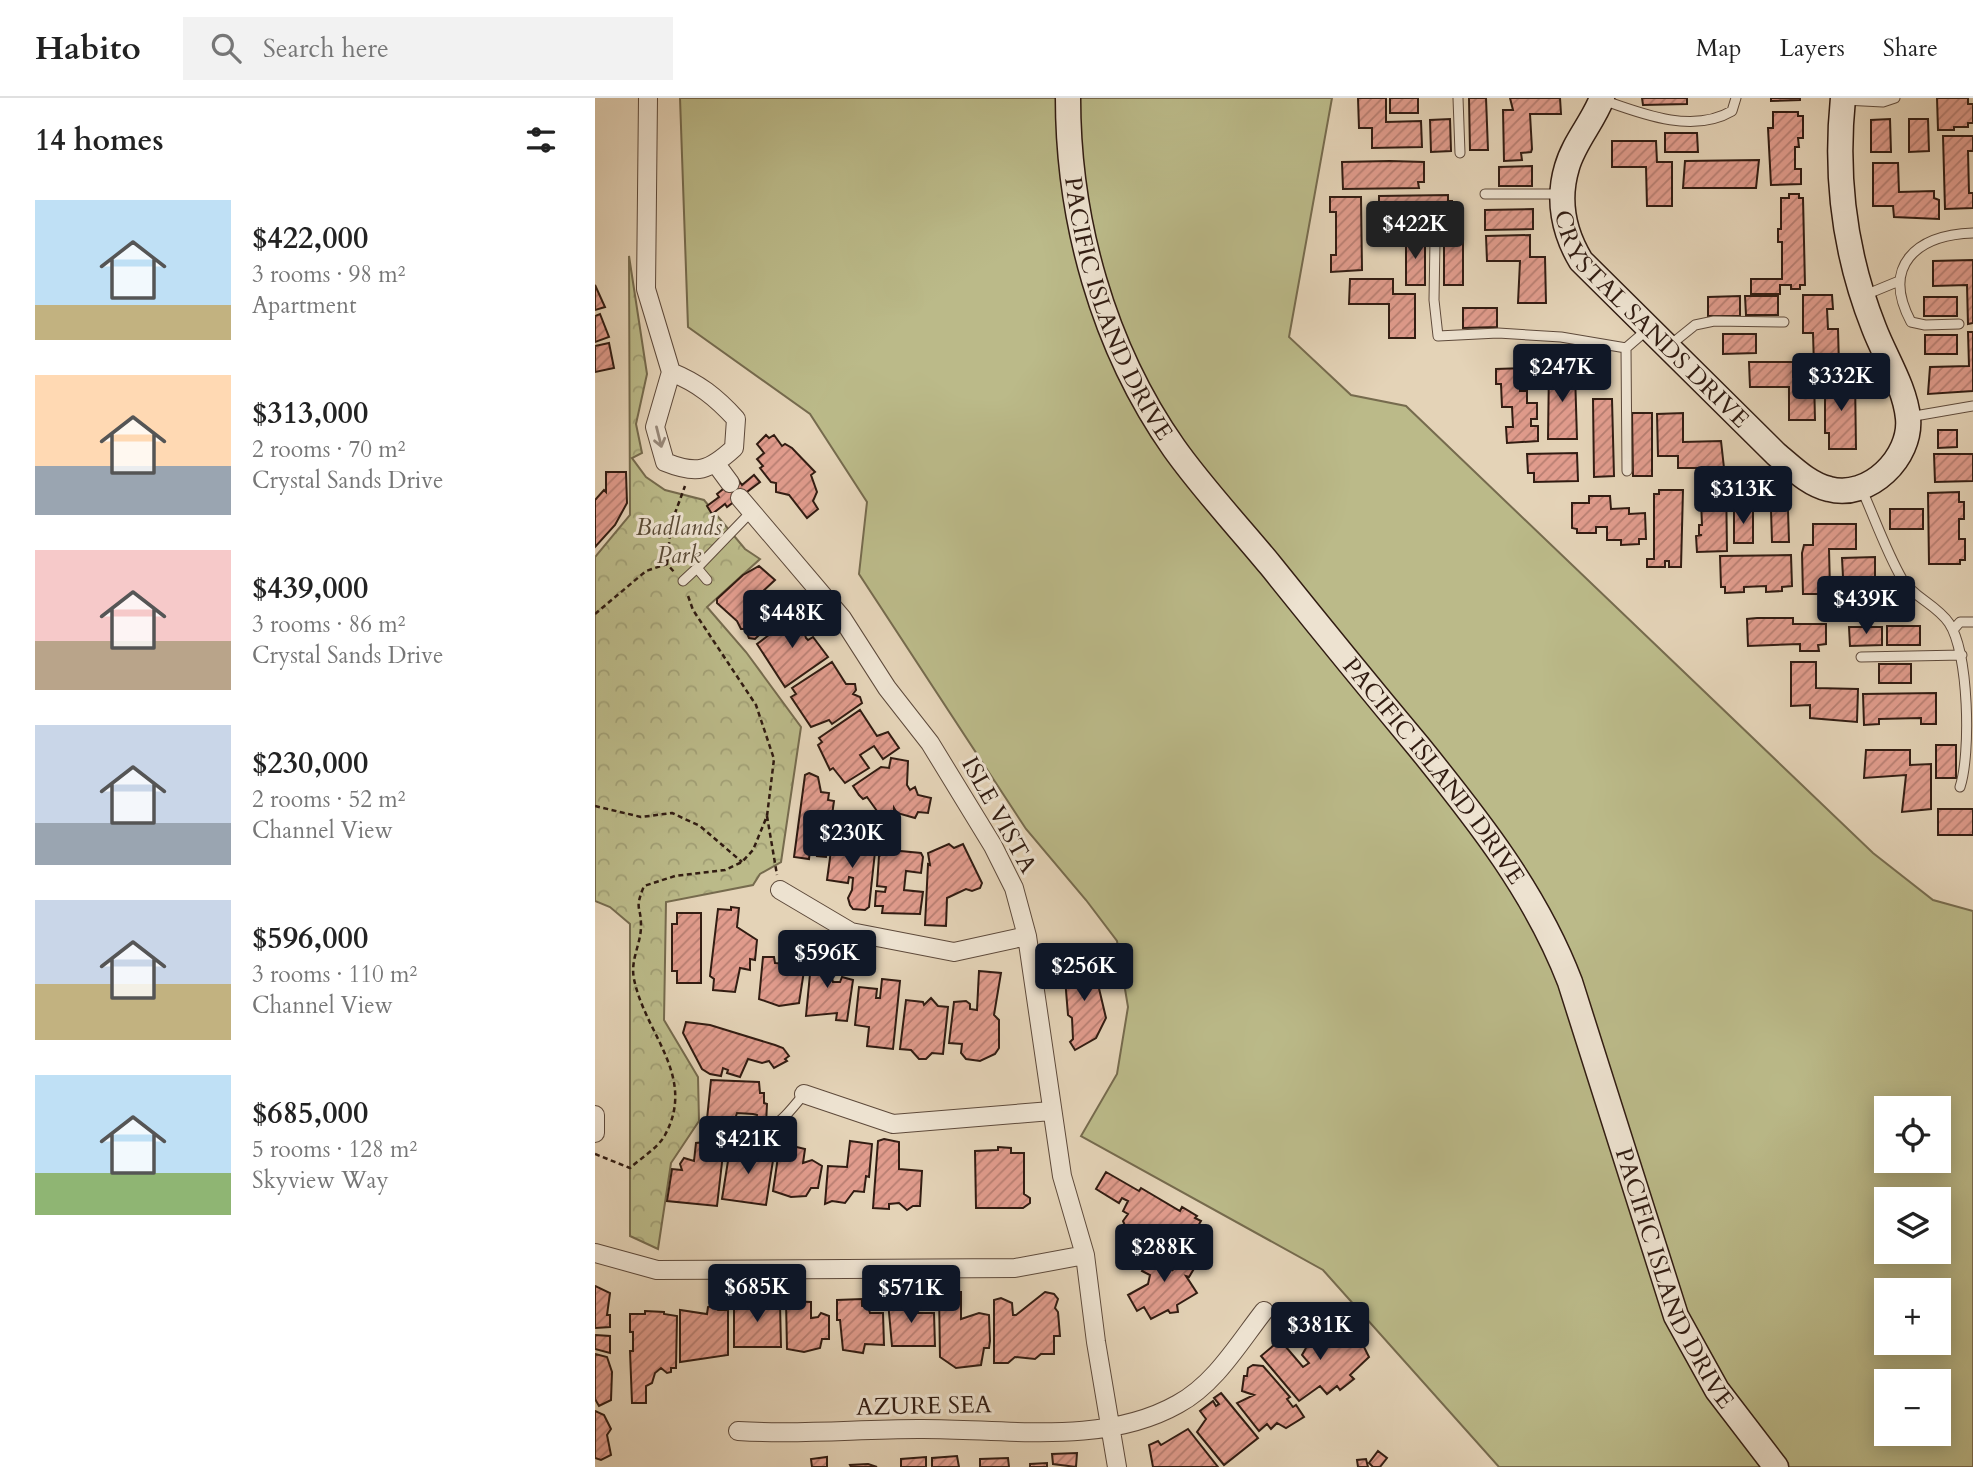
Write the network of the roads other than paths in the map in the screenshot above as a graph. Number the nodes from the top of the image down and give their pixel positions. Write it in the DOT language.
graph roads {
  1 [pos="648,98"];
  2 [pos="1068,98"];
  3 [pos="1458,98"];
  4 [pos="1736,98"];
  5 [pos="1895,98"];
  6 [pos="1601,99"];
  7 [pos="1843,99"];
  8 [pos="1460,153"];
  9 [pos="1485,194"];
  10 [pos="1563,194"];
  11 [pos="1973,233"];
  12 [pos="1435,241"];
  13 [pos="1899,281"];
  14 [pos="1862,296"];
  15 [pos="1784,322"];
  16 [pos="1959,324"];
  17 [pos="1649,328"];
  18 [pos="1668,347"];
  19 [pos="1626,348"];
  20 [pos="671,372"];
  21 [pos="1973,407"];
  22 [pos="1908,417"];
  23 [pos="716,464"];
  24 [pos="1627,471"];
  25 [pos="1871,482"];
  26 [pos="740,498"];
  27 [pos="697,568"];
  28 [pos="708,580"];
  29 [pos="683,581"];
  30 [pos="1906,585"];
  31 [pos="1848,588"];
  32 [pos="1973,622"];
  33 [pos="1953,630"];
  34 [pos="1962,655"];
  35 [pos="1861,657"];
  36 [pos="1969,743"];
  37 [pos="1960,787"];
  38 [pos="780,890"];
  39 [pos="1027,936"];
  40 [pos="804,1094"];
  41 [pos="1051,1111"];
  42 [pos="595,1115"];
  43 [pos="718,1132"];
  44 [pos="595,1133"];
  45 [pos="595,1253"];
  46 [pos="1085,1255"];
  47 [pos="1264,1311"];
  48 [pos="1110,1430"];
  49 [pos="738,1431"];
  50 [pos="1117,1467"];
  51 [pos="1776,1467"];
  1 -- 20 [label="street"];
  2 -- 51 [label="main road, PACIFIC ISLAND DRIVE"];
  3 -- 8 [label="lane"];
  4 -- 6 [label="lane"];
  5 -- 7 [label="lane"];
  6 -- 10 [label="main road, CRYSTAL SANDS DRIVE"];
  7 -- 14 [label="main road"];
  9 -- 10 [label="lane"];
  10 -- 17 [label="main road, CRYSTAL SANDS DRIVE"];
  11 -- 13 [label="lane"];
  12 -- 19 [label="lane"];
  13 -- 14 [label="lane"];
  13 -- 16 [label="lane"];
  14 -- 22 [label="main road"];
  15 -- 18 [label="lane"];
  17 -- 18 [label="main road, CRYSTAL SANDS DRIVE"];
  17 -- 19 [label="lane"];
  18 -- 25 [label="main road, CRYSTAL SANDS DRIVE"];
  19 -- 24 [label="lane"];
  20 -- 23 [label="street"];
  20 -- 23 [label="street, one-way"];
  21 -- 22 [label="lane"];
  22 -- 25 [label="main road"];
  23 -- 26 [label="street, ISLE VISTA"];
  25 -- 30 [label="lane"];
  26 -- 27 [label="lane"];
  26 -- 39 [label="street, ISLE VISTA"];
  27 -- 28 [label="lane"];
  27 -- 29 [label="lane"];
  30 -- 31 [label="lane"];
  30 -- 33 [label="lane"];
  32 -- 33 [label="lane"];
  33 -- 34 [label="lane"];
  34 -- 35 [label="lane"];
  34 -- 36 [label="lane"];
  36 -- 37 [label="lane"];
  38 -- 39 [label="street"];
  39 -- 41 [label="street, ISLE VISTA"];
  40 -- 41 [label="street"];
  40 -- 43 [label="lane"];
  41 -- 46 [label="street, ISLE VISTA"];
  42 -- 44 [label="street"];
  45 -- 46 [label="street"];
  46 -- 48 [label="street, ISLE VISTA"];
  47 -- 48 [label="street, AZURE SEA"];
  48 -- 49 [label="street, AZURE SEA"];
  48 -- 50 [label="street, ISLE VISTA"];
}
